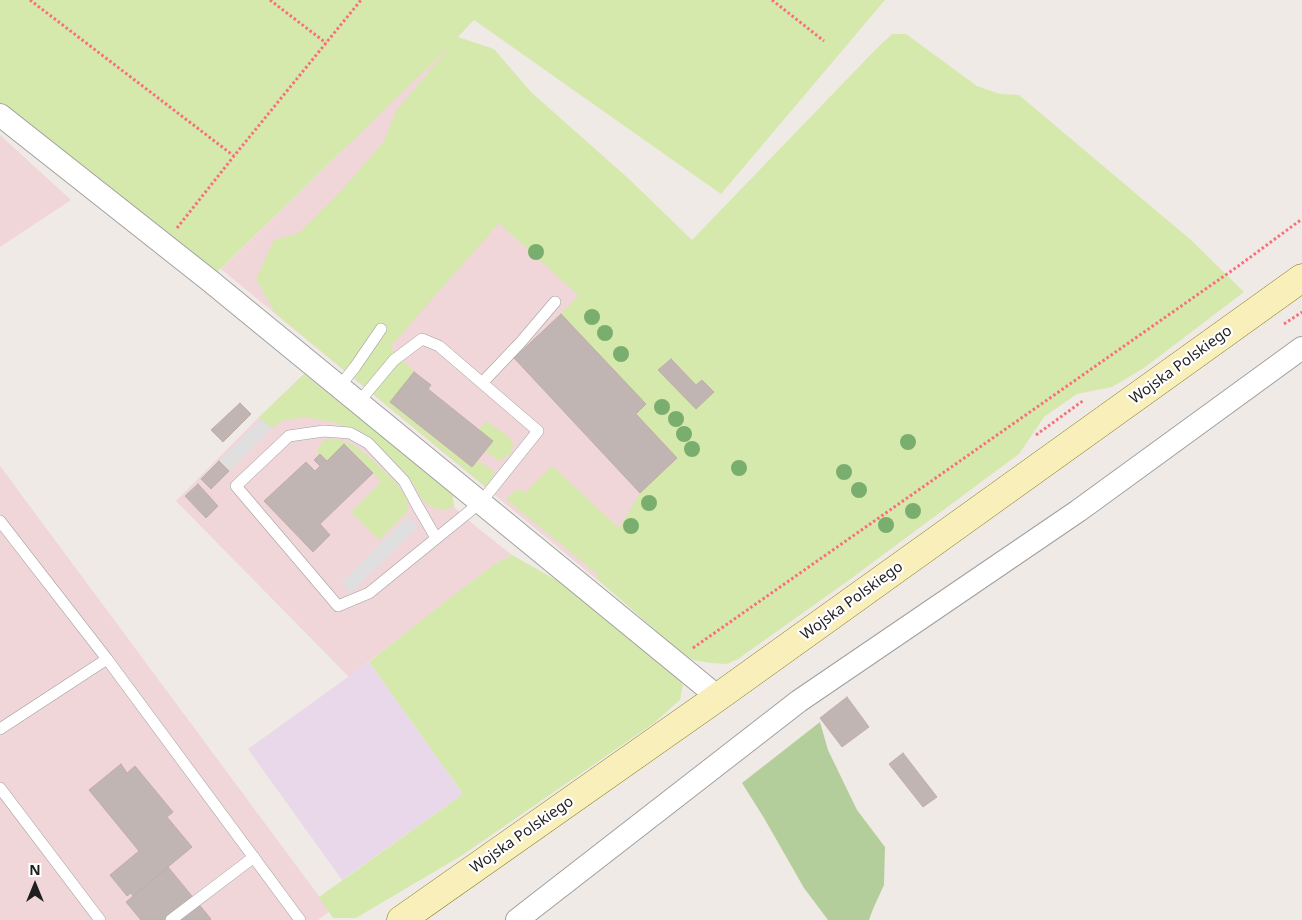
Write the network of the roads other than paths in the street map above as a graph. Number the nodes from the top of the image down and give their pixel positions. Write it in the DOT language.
graph roads {
  1 [pos="0,115"];
  2 [pos="1302,278"];
  3 [pos="555,302"];
  4 [pos="381,329"];
  5 [pos="1302,348"];
  6 [pos="482,383"];
  7 [pos="339,387"];
  8 [pos="358,403"];
  9 [pos="481,502"];
  10 [pos="0,521"];
  11 [pos="436,538"];
  12 [pos="107,658"];
  13 [pos="718,697"];
  14 [pos="0,729"];
  15 [pos="0,788"];
  16 [pos="254,857"];
  17 [pos="100,920"];
  18 [pos="171,920"];
  19 [pos="300,920"];
  20 [pos="400,920"];
  21 [pos="517,920"];
  1 -- 7 [label="street"];
  2 -- 13 [label="main road, Wojska Polskiego"];
  3 -- 6 [label="lane"];
  4 -- 7 [label="lane"];
  5 -- 21 [label="street"];
  6 -- 8 [label="lane"];
  6 -- 9 [label="lane"];
  7 -- 8 [label="street"];
  8 -- 9 [label="street"];
  9 -- 11 [label="lane"];
  9 -- 13 [label="street"];
  10 -- 12 [label="lane"];
  11 -- 11 [label="lane"];
  12 -- 14 [label="lane"];
  12 -- 16 [label="lane"];
  13 -- 20 [label="main road, Wojska Polskiego"];
  15 -- 17 [label="lane"];
  16 -- 18 [label="lane"];
  16 -- 19 [label="lane"];
}
